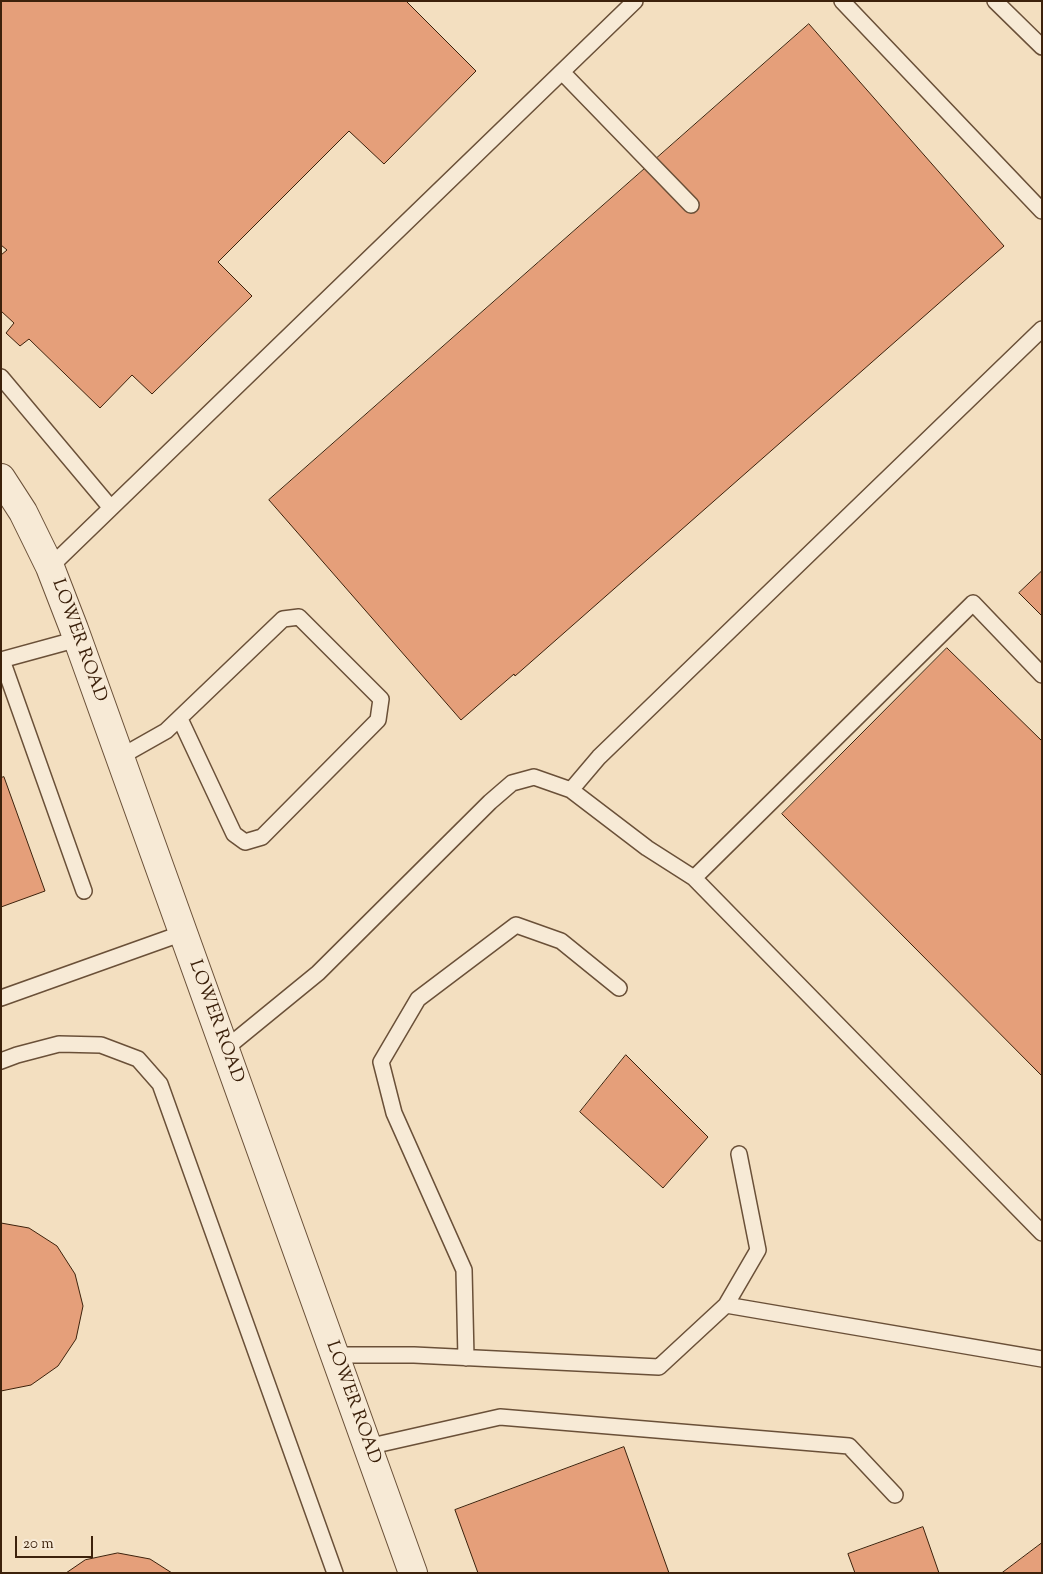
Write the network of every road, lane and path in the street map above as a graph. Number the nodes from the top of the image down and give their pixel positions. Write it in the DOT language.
graph roads {
  1 [pos="635,1"];
  2 [pos="842,1"];
  3 [pos="995,1"];
  4 [pos="1042,47"];
  5 [pos="562,72"];
  6 [pos="691,205"];
  7 [pos="1042,211"];
  8 [pos="1042,329"];
  9 [pos="1,377"];
  10 [pos="1,478"];
  11 [pos="111,508"];
  12 [pos="50,567"];
  13 [pos="78,639"];
  14 [pos="2,660"];
  15 [pos="1042,675"];
  16 [pos="180,719"];
  17 [pos="120,757"];
  18 [pos="571,790"];
  19 [pos="694,878"];
  20 [pos="84,891"];
  21 [pos="183,933"];
  22 [pos="619,988"];
  23 [pos="1,998"];
  24 [pos="225,1049"];
  25 [pos="1,1061"];
  26 [pos="739,1154"];
  27 [pos="1042,1232"];
  28 [pos="726,1305"];
  29 [pos="335,1355"];
  30 [pos="466,1358"];
  31 [pos="1042,1359"];
  32 [pos="367,1447"];
  33 [pos="895,1495"];
  34 [pos="335,1573"];
  35 [pos="412,1573"];
  1 -- 5 [label="lane"];
  2 -- 7 [label="lane"];
  3 -- 4 [label="lane"];
  5 -- 6 [label="lane"];
  5 -- 11 [label="lane"];
  8 -- 18 [label="lane"];
  9 -- 11 [label="lane"];
  10 -- 12 [label="street, LOWER ROAD"];
  11 -- 12 [label="lane"];
  12 -- 13 [label="street, LOWER ROAD"];
  13 -- 14 [label="lane"];
  13 -- 17 [label="street, LOWER ROAD"];
  14 -- 20 [label="lane"];
  15 -- 19 [label="lane"];
  16 -- 16 [label="lane"];
  16 -- 17 [label="lane"];
  17 -- 21 [label="street, LOWER ROAD"];
  18 -- 19 [label="lane"];
  18 -- 24 [label="lane"];
  19 -- 27 [label="lane"];
  21 -- 23 [label="lane"];
  21 -- 24 [label="street, LOWER ROAD"];
  22 -- 30 [label="lane"];
  24 -- 29 [label="street, LOWER ROAD"];
  25 -- 34 [label="lane"];
  26 -- 28 [label="lane"];
  28 -- 30 [label="lane"];
  28 -- 31 [label="lane"];
  29 -- 30 [label="lane"];
  29 -- 32 [label="street, LOWER ROAD"];
  32 -- 33 [label="lane"];
  32 -- 35 [label="street, LOWER ROAD"];
}
